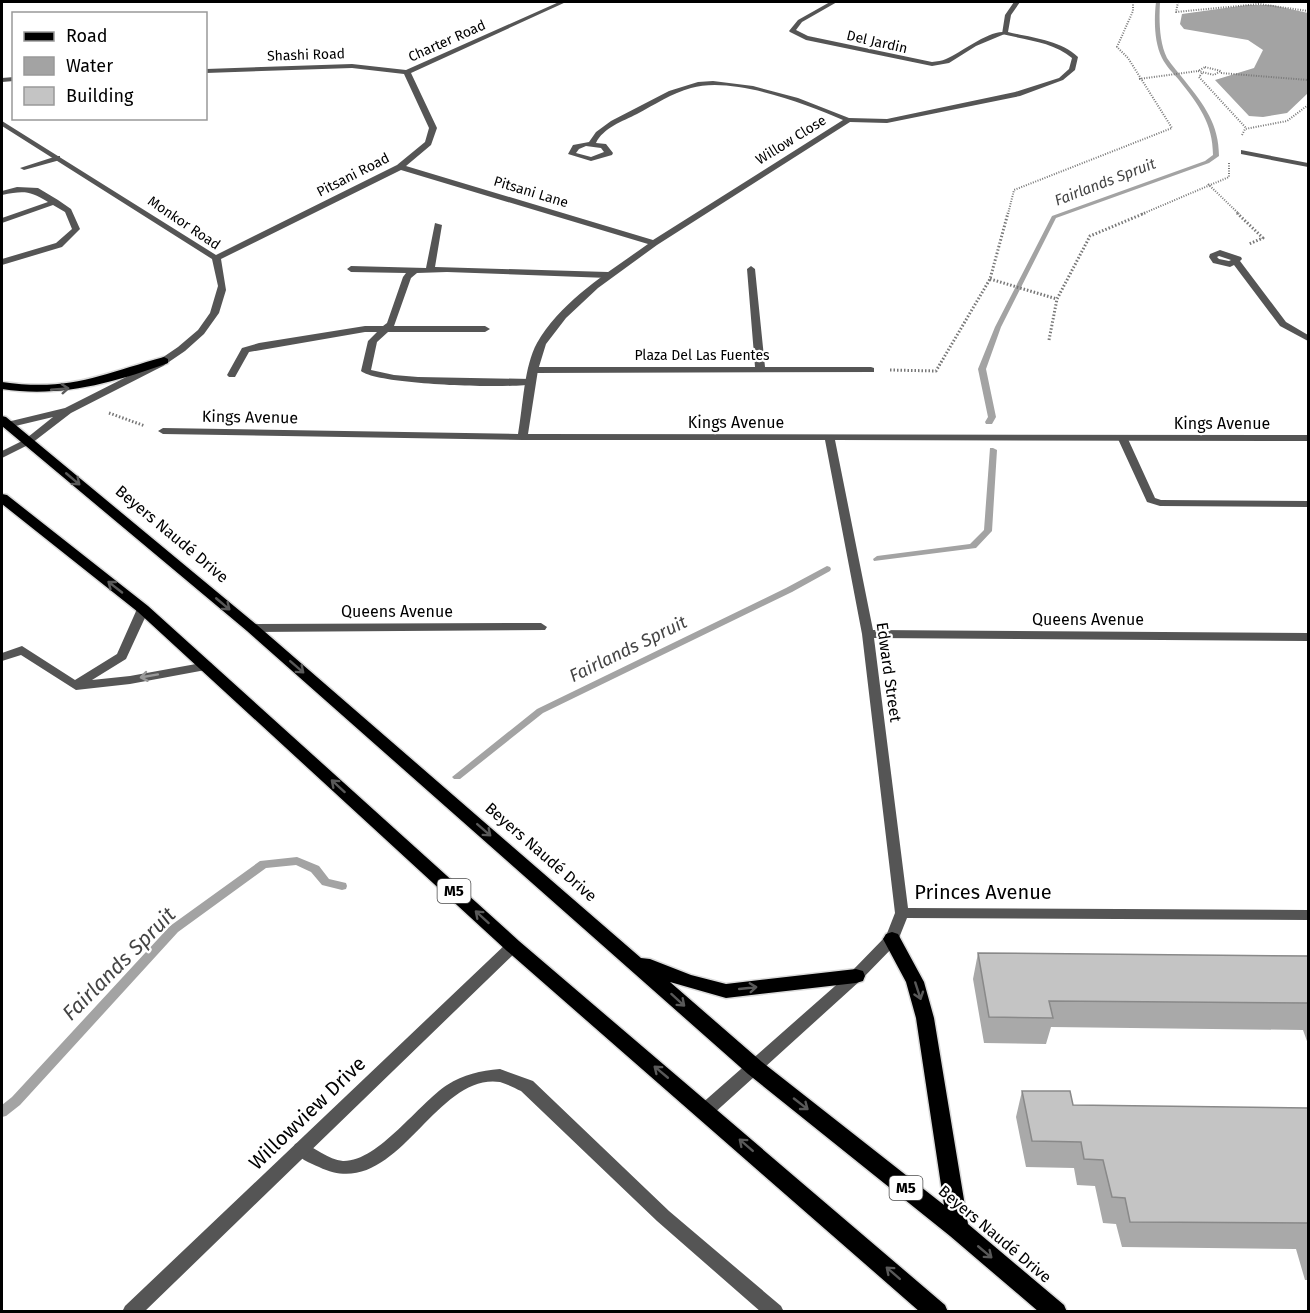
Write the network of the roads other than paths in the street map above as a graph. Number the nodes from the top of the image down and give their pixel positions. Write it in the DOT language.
graph roads {
  1 [pos="563,2"];
  2 [pos="834,2"];
  3 [pos="1017,2"];
  4 [pos="1004,33"];
  5 [pos="207,71"];
  6 [pos="407,72"];
  7 [pos="848,120"];
  8 [pos="2,123"];
  9 [pos="592,144"];
  10 [pos="1244,152"];
  11 [pos="57,158"];
  12 [pos="1308,165"];
  13 [pos="400,167"];
  14 [pos="24,168"];
  15 [pos="2,193"];
  16 [pos="55,202"];
  17 [pos="2,220"];
  18 [pos="438,225"];
  19 [pos="654,243"];
  20 [pos="216,258"];
  21 [pos="2,262"];
  22 [pos="1236,262"];
  23 [pos="351,269"];
  24 [pos="430,269"];
  25 [pos="751,269"];
  26 [pos="416,271"];
  27 [pos="608,275"];
  28 [pos="388,327"];
  29 [pos="485,329"];
  30 [pos="1308,338"];
  31 [pos="164,361"];
  32 [pos="760,368"];
  33 [pos="533,370"];
  34 [pos="871,370"];
  35 [pos="232,375"];
  36 [pos="531,382"];
  37 [pos="2,386"];
  38 [pos="68,411"];
  39 [pos="3,424"];
  40 [pos="163,431"];
  41 [pos="524,436"];
  42 [pos="829,437"];
  43 [pos="1308,438"];
  44 [pos="1123,439"];
  45 [pos="28,441"];
  46 [pos="2,455"];
  47 [pos="2,498"];
  48 [pos="1308,504"];
  49 [pos="143,609"];
  50 [pos="541,627"];
  51 [pos="252,628"];
  52 [pos="868,634"];
  53 [pos="1308,637"];
  54 [pos="2,657"];
  55 [pos="207,666"];
  56 [pos="76,686"];
  57 [pos="902,913"];
  58 [pos="1308,915"];
  59 [pos="892,939"];
  60 [pos="513,945"];
  61 [pos="633,959"];
  62 [pos="856,976"];
  63 [pos="755,1068"];
  64 [pos="706,1110"];
  65 [pos="301,1149"];
  66 [pos="958,1229"];
  67 [pos="130,1311"];
  68 [pos="776,1311"];
  69 [pos="937,1311"];
  70 [pos="1056,1311"];
  1 -- 6 [label="street, Charter Road"];
  2 -- 4 [label="street, Del Jardin"];
  3 -- 4 [label="street"];
  4 -- 7 [label="street, Willow Close"];
  5 -- 6 [label="street, Shashi Road"];
  6 -- 13 [label="street, Pitsani Road"];
  7 -- 9 [label="street"];
  7 -- 19 [label="street, Willow Close"];
  8 -- 11 [label="street, Monkor Road"];
  10 -- 12 [label="street"];
  11 -- 14 [label="street"];
  11 -- 20 [label="street, Monkor Road"];
  13 -- 19 [label="street, Pitsani Lane"];
  13 -- 20 [label="street, Pitsani Road"];
  15 -- 16 [label="street"];
  16 -- 17 [label="street"];
  16 -- 21 [label="street"];
  18 -- 24 [label="street"];
  19 -- 27 [label="street, Willow Close"];
  20 -- 31 [label="street, Monkor Road"];
  22 -- 22 [label="street"];
  22 -- 30 [label="street"];
  23 -- 26 [label="street"];
  24 -- 26 [label="street"];
  24 -- 27 [label="street"];
  25 -- 32 [label="street"];
  26 -- 28 [label="street"];
  27 -- 33 [label="street, Willow Close"];
  28 -- 29 [label="street"];
  28 -- 35 [label="street"];
  28 -- 36 [label="street"];
  37 -- 31 [label="main road, one-way"];
  31 -- 38 [label="street, Monkor Road"];
  32 -- 33 [label="street, Plaza Del Las Fuentes"];
  32 -- 34 [label="street, Plaza Del Las Fuentes"];
  33 -- 36 [label="street, Willow Close"];
  36 -- 41 [label="street, Willow Close"];
  38 -- 39 [label="street, Monkor Road"];
  38 -- 45 [label="street, Monkor Road"];
  39 -- 45 [label="main road, Beyers Naudé Drive / M5"];
  40 -- 41 [label="street, Kings Avenue"];
  41 -- 42 [label="street, Kings Avenue"];
  42 -- 44 [label="street, Kings Avenue"];
  42 -- 52 [label="street, Edward Street"];
  43 -- 44 [label="street, Kings Avenue"];
  44 -- 48 [label="street"];
  45 -- 46 [label="street, Monkor Road"];
  45 -- 51 [label="main road, Beyers Naudé Drive / M5, one-way"];
  49 -- 47 [label="main road, M5, one-way"];
  49 -- 55 [label="main road, M5"];
  49 -- 56 [label="street"];
  50 -- 51 [label="street, Queens Avenue"];
  51 -- 61 [label="main road, Beyers Naudé Drive / M5, one-way"];
  52 -- 53 [label="street, Queens Avenue"];
  52 -- 57 [label="street, Edward Street"];
  54 -- 56 [label="street"];
  55 -- 56 [label="street, one-way"];
  60 -- 55 [label="main road, M5, one-way"];
  57 -- 58 [label="street, Princes Avenue"];
  57 -- 59 [label="street, Princes Avenue"];
  59 -- 62 [label="street, Princes Avenue"];
  59 -- 66 [label="main road, one-way"];
  64 -- 60 [label="main road, M5, one-way"];
  60 -- 65 [label="street, Willowview Drive"];
  61 -- 62 [label="main road, one-way"];
  61 -- 63 [label="main road, Beyers Naudé Drive / M5, one-way"];
  62 -- 63 [label="street, Princes Avenue"];
  63 -- 64 [label="street, Princes Avenue"];
  63 -- 66 [label="main road, Beyers Naudé Drive / M5, one-way"];
  69 -- 64 [label="main road, M5, one-way"];
  65 -- 67 [label="street, Willowview Drive"];
  65 -- 68 [label="street"];
  66 -- 70 [label="main road, Beyers Naudé Drive / M5, one-way"];
}
